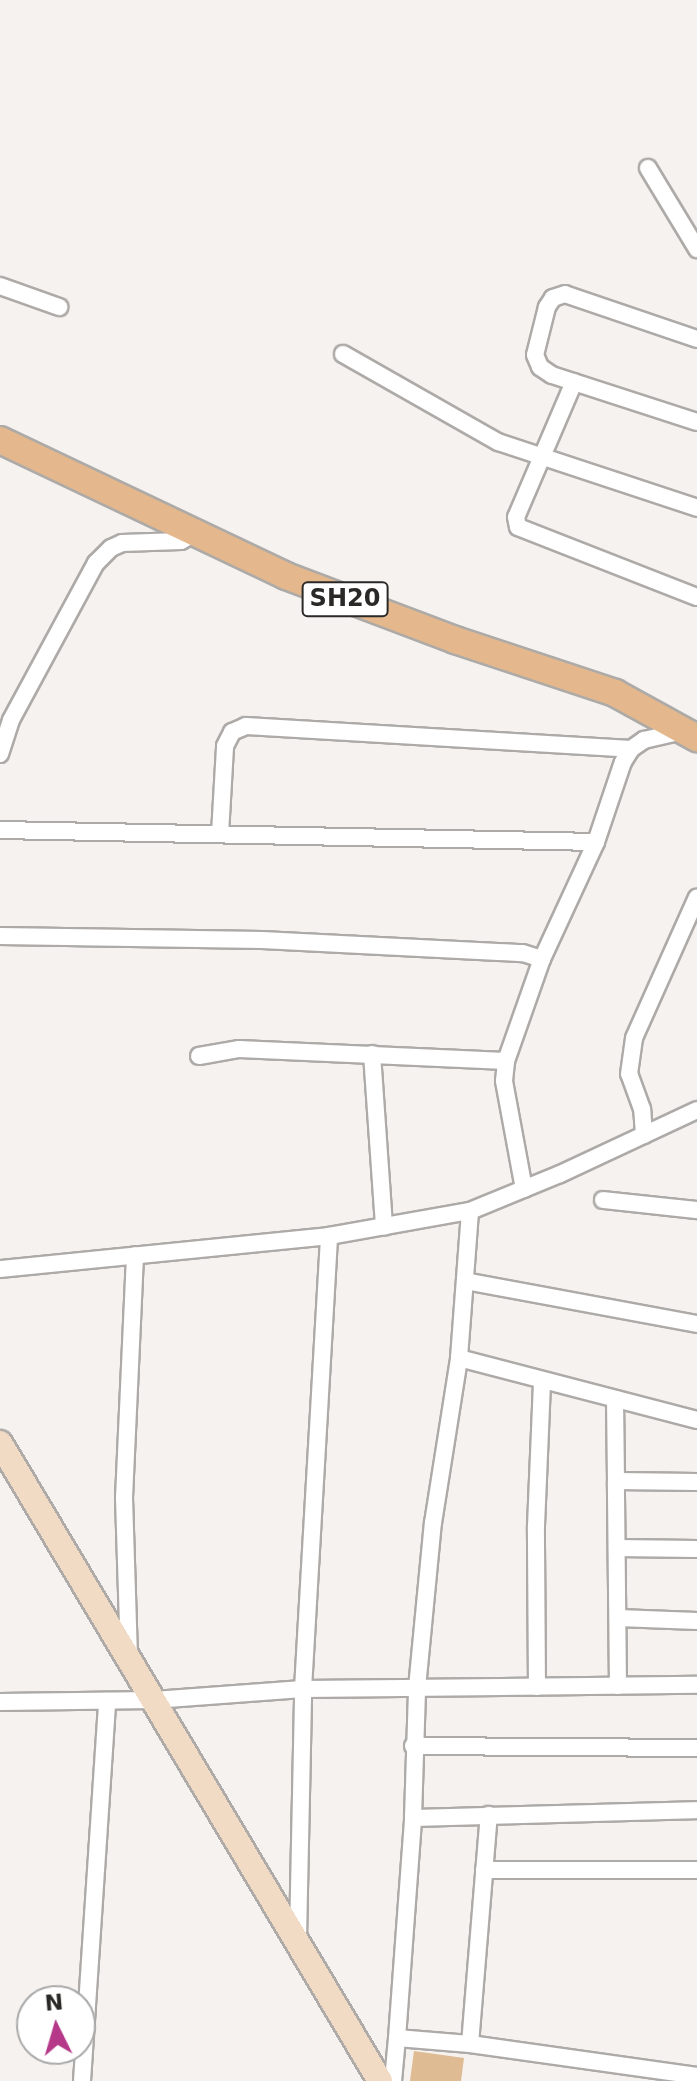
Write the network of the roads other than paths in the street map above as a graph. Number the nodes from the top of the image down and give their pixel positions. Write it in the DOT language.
graph roads {
  1 [pos="648,168"];
  2 [pos="697,249"];
  3 [pos="0,286"];
  4 [pos="59,307"];
  5 [pos="697,339"];
  6 [pos="343,354"];
  7 [pos="574,382"];
  8 [pos="697,422"];
  9 [pos="0,440"];
  10 [pos="543,459"];
  11 [pos="697,508"];
  12 [pos="195,533"];
  13 [pos="697,597"];
  14 [pos="691,734"];
  15 [pos="631,749"];
  16 [pos="0,754"];
  17 [pos="0,830"];
  18 [pos="220,834"];
  19 [pos="596,842"];
  20 [pos="697,897"];
  21 [pos="0,936"];
  22 [pos="542,959"];
  23 [pos="372,1054"];
  24 [pos="199,1056"];
  25 [pos="506,1061"];
  26 [pos="697,1110"];
  27 [pos="644,1135"];
  28 [pos="524,1189"];
  29 [pos="603,1200"];
  30 [pos="697,1210"];
  31 [pos="470,1211"];
  32 [pos="384,1227"];
  33 [pos="329,1236"];
  34 [pos="135,1255"];
  35 [pos="0,1269"];
  36 [pos="465,1281"];
  37 [pos="697,1324"];
  38 [pos="459,1358"];
  39 [pos="542,1380"];
  40 [pos="615,1399"];
  41 [pos="697,1420"];
  42 [pos="0,1443"];
  43 [pos="616,1481"];
  44 [pos="697,1482"];
  45 [pos="617,1548"];
  46 [pos="697,1549"];
  47 [pos="618,1618"];
  48 [pos="697,1621"];
  49 [pos="129,1662"];
  50 [pos="697,1685"];
  51 [pos="618,1686"];
  52 [pos="537,1687"];
  53 [pos="417,1688"];
  54 [pos="303,1689"];
  55 [pos="154,1700"];
  56 [pos="107,1701"];
  57 [pos="0,1702"];
  58 [pos="413,1746"];
  59 [pos="697,1748"];
  60 [pos="697,1810"];
  61 [pos="489,1815"];
  62 [pos="413,1818"];
  63 [pos="484,1870"];
  64 [pos="697,1870"];
  65 [pos="297,1944"];
  66 [pos="397,2038"];
  67 [pos="470,2044"];
  68 [pos="696,2072"];
  69 [pos="82,2081"];
  70 [pos="380,2081"];
  71 [pos="393,2081"];
  1 -- 2 [label="street"];
  3 -- 4 [label="street"];
  5 -- 7 [label="street"];
  6 -- 10 [label="street"];
  7 -- 8 [label="street"];
  7 -- 10 [label="street"];
  9 -- 12 [label="main road, SH20"];
  10 -- 11 [label="street"];
  10 -- 13 [label="street"];
  12 -- 14 [label="main road, SH20"];
  12 -- 16 [label="street"];
  14 -- 15 [label="street"];
  15 -- 18 [label="street"];
  15 -- 19 [label="street"];
  17 -- 18 [label="street"];
  18 -- 19 [label="street"];
  19 -- 22 [label="street"];
  20 -- 27 [label="street"];
  21 -- 22 [label="street"];
  22 -- 25 [label="street"];
  23 -- 24 [label="street"];
  23 -- 25 [label="street"];
  23 -- 32 [label="street"];
  25 -- 28 [label="street"];
  26 -- 27 [label="street"];
  27 -- 28 [label="street"];
  28 -- 31 [label="street"];
  29 -- 30 [label="street"];
  31 -- 32 [label="street"];
  31 -- 36 [label="street"];
  32 -- 33 [label="street"];
  33 -- 34 [label="street"];
  33 -- 54 [label="street"];
  34 -- 35 [label="street"];
  34 -- 49 [label="street"];
  36 -- 37 [label="street"];
  36 -- 38 [label="street"];
  38 -- 39 [label="street"];
  38 -- 53 [label="street"];
  39 -- 40 [label="street"];
  39 -- 52 [label="street"];
  40 -- 41 [label="street"];
  40 -- 43 [label="street"];
  42 -- 49 [label="main road"];
  43 -- 44 [label="street"];
  43 -- 45 [label="street"];
  45 -- 46 [label="street"];
  45 -- 47 [label="street"];
  47 -- 48 [label="street"];
  47 -- 51 [label="street"];
  49 -- 55 [label="main road"];
  50 -- 51 [label="street"];
  51 -- 52 [label="street"];
  52 -- 53 [label="street"];
  53 -- 54 [label="street"];
  53 -- 58 [label="street"];
  54 -- 55 [label="street"];
  54 -- 65 [label="street"];
  55 -- 56 [label="street"];
  55 -- 65 [label="main road"];
  56 -- 57 [label="street"];
  56 -- 69 [label="street"];
  58 -- 59 [label="street"];
  58 -- 62 [label="street"];
  60 -- 61 [label="street"];
  61 -- 62 [label="street"];
  61 -- 63 [label="street"];
  62 -- 66 [label="street"];
  63 -- 64 [label="street"];
  63 -- 67 [label="street"];
  65 -- 70 [label="main road"];
  66 -- 67 [label="street"];
  66 -- 71 [label="street"];
  67 -- 68 [label="street"];
}
